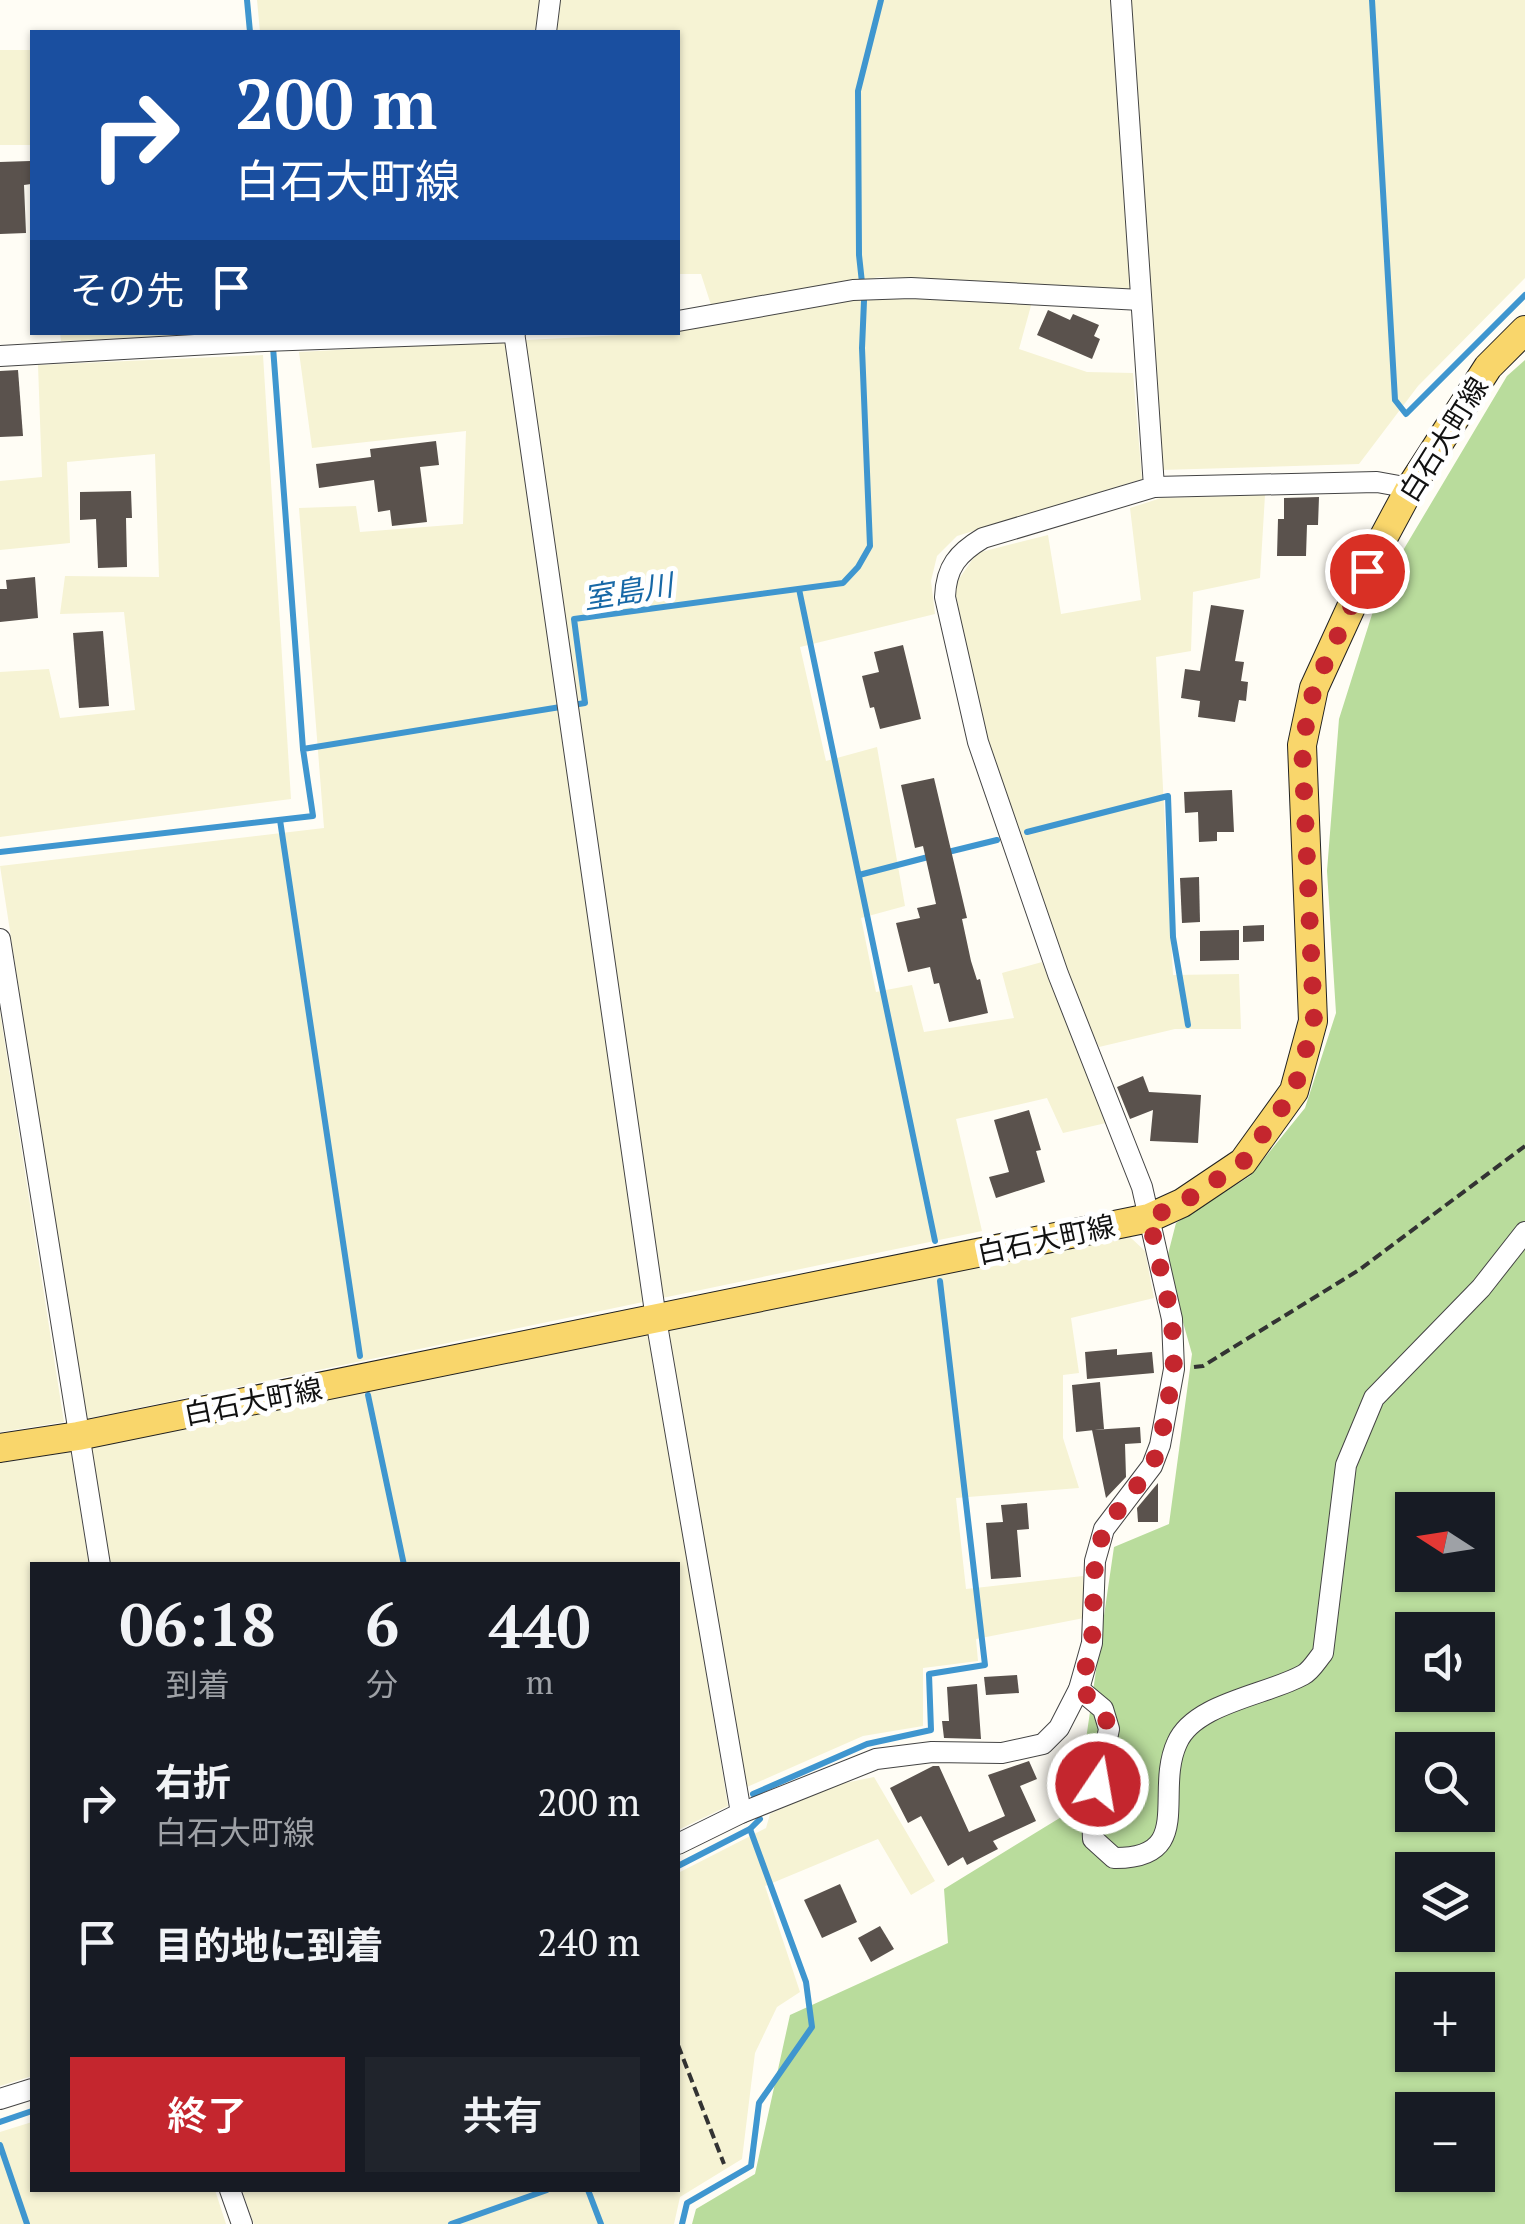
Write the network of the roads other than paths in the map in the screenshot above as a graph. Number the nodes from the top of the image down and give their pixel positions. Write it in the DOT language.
graph roads {
  1 [pos="550,0"];
  2 [pos="1121,0"];
  3 [pos="546,30"];
  4 [pos="1142,300"];
  5 [pos="680,321"];
  6 [pos="1525,330"];
  7 [pos="434,335"];
  8 [pos="515,335"];
  9 [pos="0,356"];
  10 [pos="1154,487"];
  11 [pos="1410,488"];
  12 [pos="0,940"];
  13 [pos="1149,1218"];
  14 [pos="1525,1232"];
  15 [pos="656,1320"];
  16 [pos="78,1436"];
  17 [pos="0,1448"];
  18 [pos="99,1562"];
  19 [pos="1080,1689"];
  20 [pos="741,1813"];
  21 [pos="680,1843"];
  22 [pos="30,2090"];
  23 [pos="0,2099"];
  24 [pos="231,2192"];
  25 [pos="242,2224"];
  1 -- 3 [label="street"];
  2 -- 4 [label="street"];
  4 -- 5 [label="street"];
  4 -- 10 [label="street"];
  6 -- 11 [label="main road, 白石大町線"];
  7 -- 9 [label="street"];
  8 -- 15 [label="street"];
  10 -- 11 [label="street"];
  10 -- 13 [label="street"];
  11 -- 13 [label="main road, 白石大町線"];
  12 -- 16 [label="street"];
  13 -- 15 [label="main road, 白石大町線"];
  13 -- 19 [label="street"];
  14 -- 19 [label="street"];
  15 -- 16 [label="main road, 白石大町線"];
  15 -- 20 [label="street"];
  16 -- 17 [label="main road, 白石大町線"];
  16 -- 18 [label="street"];
  19 -- 20 [label="street"];
  20 -- 21 [label="street"];
  22 -- 23 [label="street"];
  24 -- 25 [label="street"];
}
